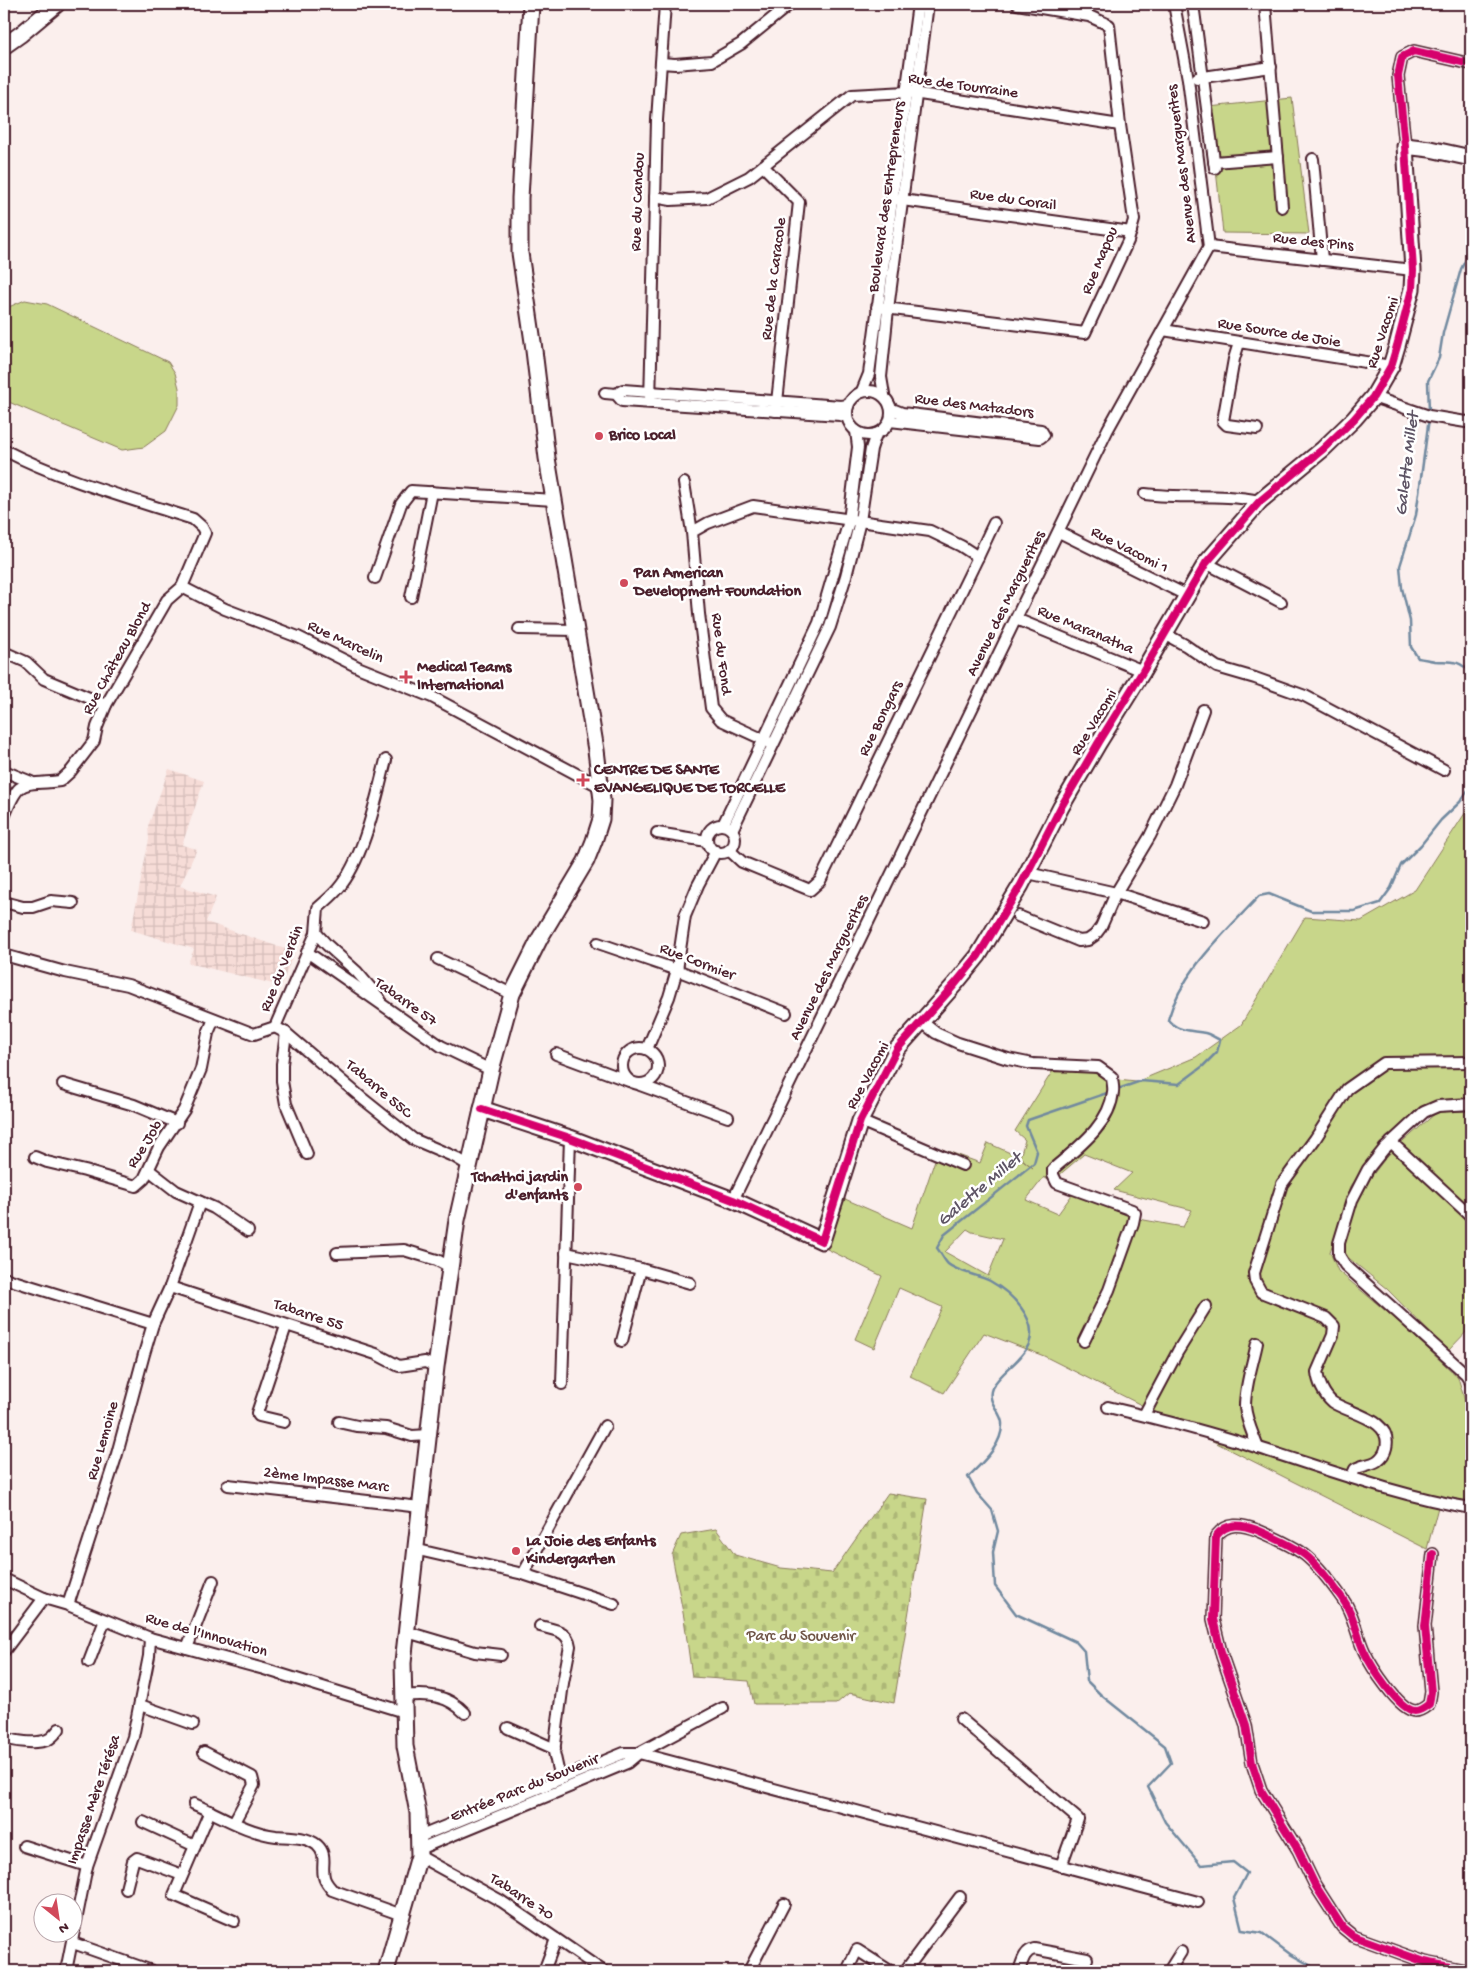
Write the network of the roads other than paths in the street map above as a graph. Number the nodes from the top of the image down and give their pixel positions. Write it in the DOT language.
graph roads {
  1 [pos="57,4"];
  2 [pos="531,4"];
  3 [pos="665,4"];
  4 [pos="790,4"];
  5 [pos="918,4"];
  6 [pos="928,4"];
  7 [pos="1017,4"];
  8 [pos="1174,4"];
  9 [pos="1193,4"];
  10 [pos="1266,4"];
  11 [pos="4,46"];
  12 [pos="661,63"];
  13 [pos="1471,64"];
  14 [pos="1271,67"];
  15 [pos="1203,77"];
  16 [pos="1188,79"];
  17 [pos="912,93"];
  18 [pos="1120,125"];
  19 [pos="1406,146"];
  20 [pos="1278,156"];
  21 [pos="1471,158"];
  22 [pos="1313,159"];
  23 [pos="763,166"];
  24 [pos="655,197"];
  25 [pos="897,200"];
  26 [pos="1282,206"];
  27 [pos="1131,232"];
  28 [pos="1209,247"];
  29 [pos="1322,260"];
  30 [pos="1413,270"];
  31 [pos="882,308"];
  32 [pos="1163,330"];
  33 [pos="1239,343"];
  34 [pos="1391,366"];
  35 [pos="862,391"];
  36 [pos="605,393"];
  37 [pos="884,396"];
  38 [pos="650,397"];
  39 [pos="1373,397"];
  40 [pos="848,405"];
  41 [pos="776,406"];
  42 [pos="892,409"];
  43 [pos="847,417"];
  44 [pos="1471,420"];
  45 [pos="890,421"];
  46 [pos="1257,429"];
  47 [pos="856,431"];
  48 [pos="876,434"];
  49 [pos="4,450"];
  50 [pos="684,483"];
  51 [pos="432,492"];
  52 [pos="1146,494"];
  53 [pos="554,500"];
  54 [pos="1260,501"];
  55 [pos="849,520"];
  56 [pos="860,521"];
  57 [pos="994,523"];
  58 [pos="692,532"];
  59 [pos="1059,532"];
  60 [pos="978,557"];
  61 [pos="1206,563"];
  62 [pos="375,578"];
  63 [pos="182,587"];
  64 [pos="1186,595"];
  65 [pos="410,597"];
  66 [pos="1281,602"];
  67 [pos="1016,618"];
  68 [pos="519,629"];
  69 [pos="576,630"];
  70 [pos="1165,634"];
  71 [pos="4,652"];
  72 [pos="1143,671"];
  73 [pos="106,705"];
  74 [pos="1203,710"];
  75 [pos="762,740"];
  76 [pos="773,744"];
  77 [pos="386,760"];
  78 [pos="1444,770"];
  79 [pos="4,771"];
  80 [pos="31,782"];
  81 [pos="599,786"];
  82 [pos="4,817"];
  83 [pos="722,825"];
  84 [pos="732,830"];
  85 [pos="657,833"];
  86 [pos="707,841"];
  87 [pos="729,850"];
  88 [pos="716,851"];
  89 [pos="1028,873"];
  90 [pos="1116,893"];
  91 [pos="4,902"];
  92 [pos="73,904"];
  93 [pos="1018,916"];
  94 [pos="1203,921"];
  95 [pos="316,933"];
  96 [pos="598,943"];
  97 [pos="307,952"];
  98 [pos="4,955"];
  99 [pos="438,959"];
  100 [pos="677,970"];
  101 [pos="512,994"];
  102 [pos="387,1007"];
  103 [pos="786,1013"];
  104 [pos="214,1019"];
  105 [pos="922,1022"];
  106 [pos="275,1027"];
  107 [pos="286,1033"];
  108 [pos="647,1049"];
  109 [pos="556,1054"];
  110 [pos="623,1061"];
  111 [pos="1471,1062"];
  112 [pos="491,1070"];
  113 [pos="608,1073"];
  114 [pos="656,1074"];
  115 [pos="629,1081"];
  116 [pos="63,1084"];
  117 [pos="640,1085"];
  118 [pos="659,1092"];
  119 [pos="1471,1104"];
  120 [pos="482,1108"];
  121 [pos="728,1117"];
  122 [pos="860,1121"];
  123 [pos="177,1123"];
  124 [pos="570,1138"];
  125 [pos="1391,1142"];
  126 [pos="307,1154"];
  127 [pos="35,1157"];
  128 [pos="468,1165"];
  129 [pos="963,1165"];
  130 [pos="149,1170"];
  131 [pos="733,1200"];
  132 [pos="200,1202"];
  133 [pos="1471,1216"];
  134 [pos="248,1231"];
  135 [pos="337,1253"];
  136 [pos="566,1253"];
  137 [pos="450,1267"];
  138 [pos="641,1269"];
  139 [pos="4,1278"];
  140 [pos="690,1283"];
  141 [pos="170,1287"];
  142 [pos="1206,1306"];
  143 [pos="153,1324"];
  144 [pos="286,1326"];
  145 [pos="622,1341"];
  146 [pos="1084,1341"];
  147 [pos="1258,1343"];
  148 [pos="436,1367"];
  149 [pos="1471,1382"];
  150 [pos="562,1384"];
  151 [pos="1108,1407"];
  152 [pos="1144,1415"];
  153 [pos="284,1422"];
  154 [pos="339,1422"];
  155 [pos="605,1426"];
  156 [pos="429,1435"];
  157 [pos="1258,1448"];
  158 [pos="1351,1478"];
  159 [pos="228,1485"];
  160 [pos="420,1507"];
  161 [pos="1471,1508"];
  162 [pos="414,1550"];
  163 [pos="1433,1554"];
  164 [pos="523,1574"];
  165 [pos="4,1579"];
  166 [pos="213,1581"];
  167 [pos="44,1598"];
  168 [pos="614,1604"];
  169 [pos="68,1605"];
  170 [pos="105,1620"];
  171 [pos="540,1626"];
  172 [pos="407,1632"];
  173 [pos="150,1638"];
  174 [pos="187,1648"];
  175 [pos="4,1651"];
  176 [pos="501,1655"];
  177 [pos="89,1662"];
  178 [pos="404,1696"];
  179 [pos="140,1706"];
  180 [pos="723,1708"];
  181 [pos="404,1712"];
  182 [pos="465,1713"];
  183 [pos="961,1718"];
  184 [pos="193,1724"];
  185 [pos="508,1728"];
  186 [pos="59,1729"];
  187 [pos="4,1737"];
  188 [pos="555,1749"];
  189 [pos="204,1752"];
  190 [pos="639,1753"];
  191 [pos="560,1779"];
  192 [pos="194,1804"];
  193 [pos="210,1811"];
  194 [pos="144,1822"];
  195 [pos="234,1822"];
  196 [pos="24,1846"];
  197 [pos="195,1846"];
  198 [pos="419,1847"];
  199 [pos="87,1866"];
  200 [pos="1061,1866"];
  201 [pos="182,1875"];
  202 [pos="126,1889"];
  203 [pos="960,1897"];
  204 [pos="1198,1902"];
  205 [pos="784,1904"];
  206 [pos="402,1915"];
  207 [pos="234,1921"];
  208 [pos="556,1939"];
  209 [pos="73,1943"];
  210 [pos="1181,1952"];
  211 [pos="1087,1959"];
  212 [pos="599,1970"];
  213 [pos="66,1971"];
  214 [pos="152,1971"];
  215 [pos="386,1971"];
  216 [pos="544,1971"];
  217 [pos="749,1971"];
  218 [pos="847,1971"];
  219 [pos="890,1971"];
  220 [pos="905,1971"];
  221 [pos="1019,1971"];
  222 [pos="1169,1971"];
  223 [pos="1470,1971"];
  1 -- 11 [label="main road"];
  2 -- 53 [label="main road"];
  3 -- 12 [label="street, Rue du Candou"];
  4 -- 12 [label="street"];
  5 -- 17 [label="street, Boulevard des Entrepreneurs"];
  6 -- 17 [label="street, Boulevard des Entrepreneurs"];
  7 -- 18 [label="street, Rue Mapou"];
  8 -- 16 [label="street, Avenue des Marguerites"];
  9 -- 15 [label="street"];
  10 -- 14 [label="street"];
  12 -- 24 [label="street, Rue du Candou"];
  13 -- 19 [label="street"];
  14 -- 15 [label="street"];
  14 -- 20 [label="street"];
  15 -- 16 [label="street"];
  15 -- 20 [label="street"];
  16 -- 28 [label="street, Avenue des Marguerites"];
  17 -- 18 [label="street, Rue de Tourraine"];
  17 -- 23 [label="street, Rue de Tourraine"];
  17 -- 25 [label="street, Boulevard des Entrepreneurs"];
  18 -- 27 [label="street, Rue Mapou"];
  19 -- 21 [label="main road"];
  19 -- 30 [label="main road, Rue Vacomi"];
  20 -- 26 [label="street"];
  22 -- 29 [label="street"];
  23 -- 24 [label="street, Rue de Tourraine"];
  23 -- 41 [label="street, Rue de la Caracole"];
  24 -- 38 [label="street, Rue du Candou"];
  25 -- 27 [label="street, Rue du Corail"];
  25 -- 31 [label="street, Boulevard des Entrepreneurs"];
  27 -- 31 [label="street, Rue Mapou"];
  28 -- 29 [label="street, Rue des Pins"];
  28 -- 32 [label="street, Avenue des Marguerites"];
  29 -- 30 [label="street, Rue des Pins"];
  30 -- 34 [label="main road, Rue Vacomi"];
  31 -- 35 [label="street, Boulevard des Entrepreneurs"];
  31 -- 37 [label="street, Boulevard des Entrepreneurs"];
  32 -- 33 [label="street, Rue Source de Joie"];
  32 -- 59 [label="street, Avenue des Marguerites"];
  33 -- 34 [label="street, Rue Source de Joie"];
  33 -- 46 [label="street"];
  34 -- 39 [label="main road, Rue Vacomi"];
  35 -- 37 [label="street"];
  35 -- 40 [label="street"];
  36 -- 38 [label="street"];
  37 -- 42 [label="street"];
  38 -- 41 [label="street"];
  39 -- 44 [label="street"];
  39 -- 54 [label="main road, Rue Vacomi"];
  40 -- 41 [label="street"];
  40 -- 43 [label="street"];
  41 -- 43 [label="street"];
  42 -- 45 [label="street"];
  42 -- 45 [label="street, Rue des Matadors"];
  43 -- 47 [label="street"];
  45 -- 48 [label="street"];
  47 -- 48 [label="street"];
  47 -- 55 [label="street"];
  48 -- 56 [label="street"];
  49 -- 63 [label="street, Rue Château Blond"];
  50 -- 58 [label="street, Rue du Fond"];
  51 -- 53 [label="street"];
  51 -- 62 [label="street"];
  51 -- 65 [label="street"];
  52 -- 54 [label="street"];
  53 -- 69 [label="main road"];
  54 -- 61 [label="main road, Rue Vacomi"];
  55 -- 56 [label="street"];
  55 -- 58 [label="street"];
  55 -- 75 [label="street"];
  56 -- 60 [label="street"];
  56 -- 76 [label="street"];
  57 -- 60 [label="street, Rue Bongars"];
  58 -- 75 [label="street, Rue du Fond"];
  59 -- 64 [label="street, Rue Vacomi 1"];
  59 -- 67 [label="street, Avenue des Marguerites"];
  60 -- 87 [label="street, Rue Bongars"];
  61 -- 64 [label="main road, Rue Vacomi"];
  61 -- 66 [label="street"];
  63 -- 73 [label="street, Rue Château Blond"];
  63 -- 81 [label="street, Rue Marcelin"];
  64 -- 70 [label="main road, Rue Vacomi"];
  67 -- 72 [label="street, Rue Maranatha"];
  67 -- 131 [label="street, Avenue des Marguerites"];
  68 -- 69 [label="street"];
  69 -- 81 [label="main road"];
  70 -- 72 [label="main road, Rue Vacomi"];
  70 -- 78 [label="street"];
  71 -- 73 [label="street"];
  72 -- 89 [label="main road, Rue Vacomi"];
  73 -- 80 [label="street, Rue Château Blond"];
  74 -- 90 [label="street"];
  75 -- 76 [label="street, Rue du Fond"];
  75 -- 83 [label="street"];
  76 -- 84 [label="street"];
  77 -- 95 [label="street, Rue du Verdin"];
  79 -- 80 [label="street"];
  80 -- 82 [label="street"];
  81 -- 101 [label="main road"];
  83 -- 84 [label="street"];
  83 -- 86 [label="street"];
  84 -- 87 [label="street"];
  85 -- 86 [label="street"];
  86 -- 88 [label="street"];
  87 -- 88 [label="street"];
  88 -- 100 [label="street"];
  89 -- 90 [label="street"];
  89 -- 105 [label="main road, Rue Vacomi"];
  90 -- 93 [label="street"];
  90 -- 94 [label="street"];
  91 -- 92 [label="street"];
  95 -- 97 [label="street, Rue du Verdin"];
  95 -- 102 [label="street"];
  96 -- 100 [label="street, Rue Cormier"];
  97 -- 102 [label="street, Tabarre 57"];
  97 -- 106 [label="street, Rue du Verdin"];
  98 -- 104 [label="street"];
  99 -- 101 [label="street"];
  100 -- 103 [label="street, Rue Cormier"];
  100 -- 108 [label="street"];
  101 -- 112 [label="main road"];
  102 -- 112 [label="street, Tabarre 57"];
  104 -- 106 [label="street"];
  104 -- 123 [label="street, Rue Job"];
  105 -- 122 [label="main road, Rue Vacomi"];
  105 -- 146 [label="street"];
  106 -- 107 [label="street, Tabarre 55C"];
  107 -- 126 [label="street"];
  107 -- 128 [label="street, Tabarre 55C"];
  108 -- 110 [label="street"];
  108 -- 114 [label="street"];
  109 -- 113 [label="street"];
  110 -- 113 [label="street"];
  110 -- 115 [label="street"];
  111 -- 158 [label="street"];
  112 -- 120 [label="main road"];
  113 -- 115 [label="street"];
  114 -- 117 [label="street"];
  114 -- 118 [label="street"];
  115 -- 117 [label="street"];
  116 -- 123 [label="street"];
  117 -- 118 [label="street"];
  118 -- 121 [label="street"];
  119 -- 125 [label="street"];
  120 -- 124 [label="main road"];
  120 -- 128 [label="main road"];
  122 -- 129 [label="street"];
  122 -- 131 [label="main road, Rue Vacomi"];
  123 -- 130 [label="street, Rue Job"];
  124 -- 131 [label="main road"];
  124 -- 136 [label="street"];
  125 -- 133 [label="street"];
  125 -- 149 [label="street"];
  127 -- 130 [label="street, Rue Job"];
  128 -- 137 [label="main road"];
  130 -- 132 [label="street"];
  132 -- 134 [label="street"];
  132 -- 141 [label="street, Rue Lemoine"];
  135 -- 137 [label="street"];
  136 -- 138 [label="street"];
  136 -- 150 [label="street"];
  137 -- 148 [label="main road"];
  138 -- 140 [label="street"];
  138 -- 145 [label="street"];
  139 -- 143 [label="street"];
  141 -- 143 [label="street, Rue Lemoine"];
  141 -- 144 [label="street, Tabarre 55"];
  142 -- 152 [label="street"];
  143 -- 169 [label="street, Rue Lemoine"];
  144 -- 148 [label="street, Tabarre 55"];
  144 -- 153 [label="street"];
  147 -- 157 [label="street"];
  148 -- 156 [label="main road"];
  151 -- 152 [label="street"];
  152 -- 157 [label="street"];
  154 -- 156 [label="street"];
  155 -- 164 [label="street"];
  156 -- 160 [label="main road"];
  157 -- 158 [label="street"];
  158 -- 161 [label="street"];
  159 -- 160 [label="street, 2ème Impasse Marc"];
  160 -- 162 [label="main road"];
  162 -- 164 [label="street"];
  162 -- 172 [label="main road"];
  163 -- 223 [label="street"];
  164 -- 168 [label="street"];
  165 -- 167 [label="street, Rue de l'Innovation"];
  166 -- 174 [label="street"];
  167 -- 169 [label="street, Rue de l'Innovation"];
  167 -- 175 [label="street"];
  169 -- 170 [label="street, Rue de l'Innovation"];
  170 -- 173 [label="street, Rue de l'Innovation"];
  170 -- 177 [label="street"];
  171 -- 188 [label="street"];
  172 -- 176 [label="street"];
  172 -- 178 [label="main road"];
  173 -- 174 [label="street, Rue de l'Innovation"];
  173 -- 179 [label="street, Impasse Mère Térésa"];
  174 -- 181 [label="street, Rue de l'Innovation"];
  178 -- 181 [label="main road"];
  178 -- 182 [label="street"];
  179 -- 184 [label="street"];
  179 -- 199 [label="street, Impasse Mère Térésa"];
  180 -- 190 [label="street, Entrée Parc du Souvenir"];
  181 -- 198 [label="main road"];
  183 -- 200 [label="street"];
  185 -- 188 [label="street"];
  186 -- 187 [label="street"];
  188 -- 191 [label="street"];
  189 -- 195 [label="street"];
  190 -- 191 [label="street, Entrée Parc du Souvenir"];
  190 -- 198 [label="street, Entrée Parc du Souvenir"];
  190 -- 200 [label="street"];
  191 -- 198 [label="street, Entrée Parc du Souvenir"];
  192 -- 193 [label="street"];
  193 -- 195 [label="street"];
  193 -- 197 [label="street"];
  194 -- 197 [label="street"];
  195 -- 206 [label="street"];
  196 -- 199 [label="street"];
  197 -- 201 [label="street"];
  198 -- 206 [label="main road"];
  198 -- 208 [label="street, Tabarre 70"];
  199 -- 209 [label="street, Impasse Mère Térésa"];
  200 -- 204 [label="street"];
  201 -- 202 [label="street"];
  201 -- 207 [label="street"];
  203 -- 220 [label="street"];
  205 -- 217 [label="street"];
  206 -- 215 [label="main road"];
  208 -- 212 [label="street, Tabarre 70"];
  208 -- 216 [label="street"];
  209 -- 213 [label="street, Impasse Mère Térésa"];
  209 -- 214 [label="street"];
  210 -- 222 [label="street"];
  211 -- 221 [label="street"];
  218 -- 219 [label="street"];
}
